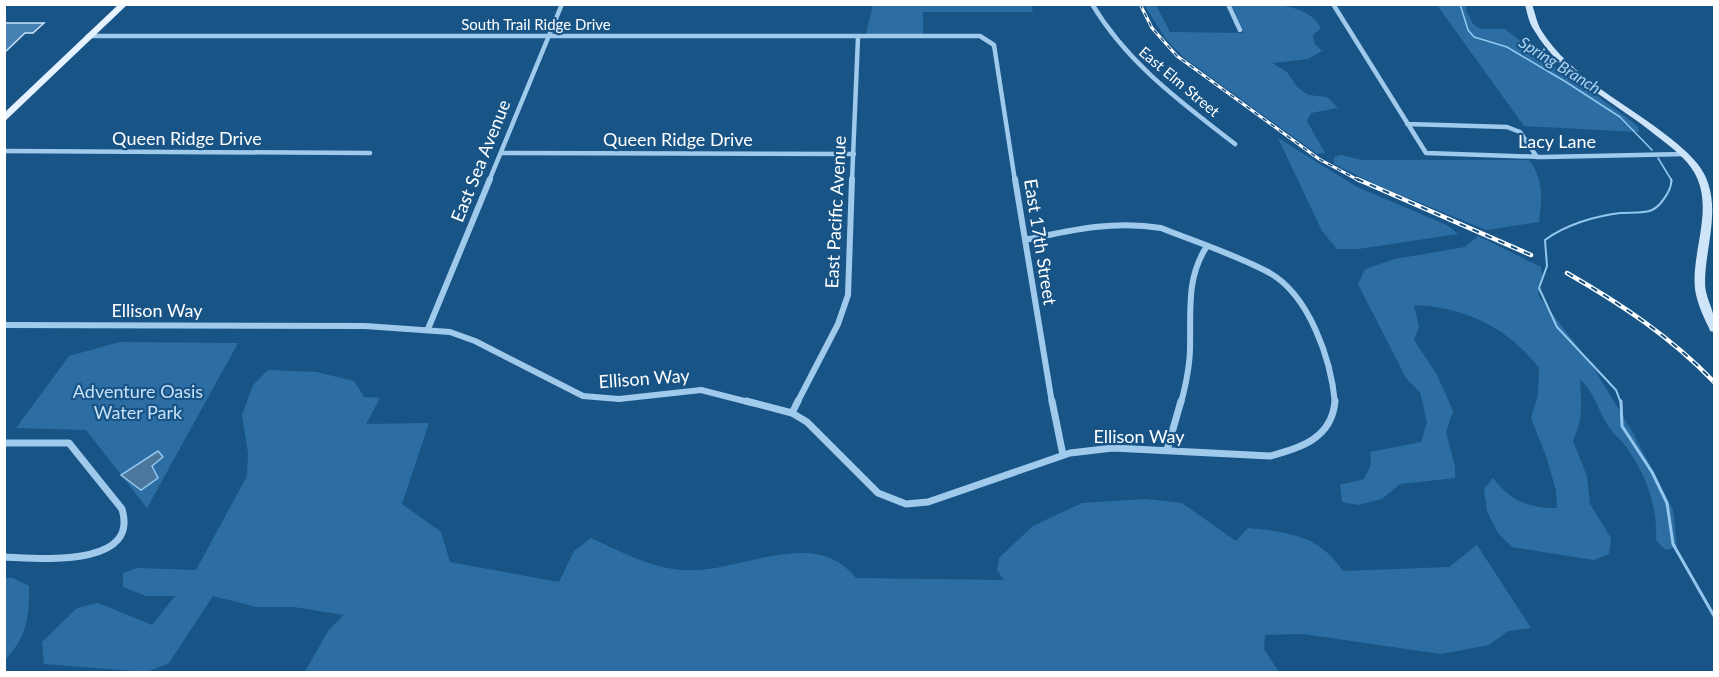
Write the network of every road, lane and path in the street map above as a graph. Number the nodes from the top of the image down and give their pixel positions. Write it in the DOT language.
graph roads {
  1 [pos="562,4"];
  2 [pos="1092,4"];
  3 [pos="1228,4"];
  4 [pos="1333,4"];
  5 [pos="1528,4"];
  6 [pos="121,6"];
  7 [pos="1240,30"];
  8 [pos="88,36"];
  9 [pos="858,36"];
  10 [pos="548,38"];
  11 [pos="984,38"];
  12 [pos="4,119"];
  13 [pos="1407,124"];
  14 [pos="1235,144"];
  15 [pos="4,152"];
  16 [pos="370,153"];
  17 [pos="501,153"];
  18 [pos="854,154"];
  19 [pos="1685,154"];
  20 [pos="1537,157"];
  21 [pos="1025,240"];
  22 [pos="1207,246"];
  23 [pos="4,325"];
  24 [pos="1714,328"];
  25 [pos="428,329"];
  26 [pos="792,413"];
  27 [pos="4,443"];
  28 [pos="1167,450"];
  29 [pos="1063,455"];
  30 [pos="4,557"];
  1 -- 10 [label="street, East Sea Avenue"];
  2 -- 14 [label="street, East Elm Street"];
  3 -- 7 [label="street"];
  4 -- 13 [label="street"];
  5 -- 19 [label="main road"];
  6 -- 8 [label="main road"];
  8 -- 10 [label="street, South Trail Ridge Drive"];
  8 -- 12 [label="main road"];
  9 -- 10 [label="street, South Trail Ridge Drive"];
  9 -- 11 [label="street, South Trail Ridge Drive"];
  9 -- 18 [label="street, East Pacific Avenue"];
  10 -- 17 [label="street, East Sea Avenue"];
  11 -- 21 [label="street, East 17th Street"];
  13 -- 20 [label="street"];
  13 -- 20 [label="street, Lacy Lane"];
  15 -- 16 [label="street, Queen Ridge Drive"];
  17 -- 18 [label="street, Queen Ridge Drive"];
  17 -- 25 [label="street, East Sea Avenue"];
  18 -- 26 [label="street, East Pacific Avenue"];
  19 -- 20 [label="street, Lacy Lane"];
  19 -- 24 [label="main road"];
  21 -- 22 [label="street"];
  21 -- 29 [label="street, East 17th Street"];
  22 -- 28 [label="street"];
  22 -- 28 [label="street, Ellison Way"];
  23 -- 25 [label="street, Ellison Way"];
  25 -- 26 [label="street, Ellison Way"];
  26 -- 29 [label="street, Ellison Way"];
  27 -- 30 [label="street"];
  28 -- 29 [label="street, Ellison Way"];
}
